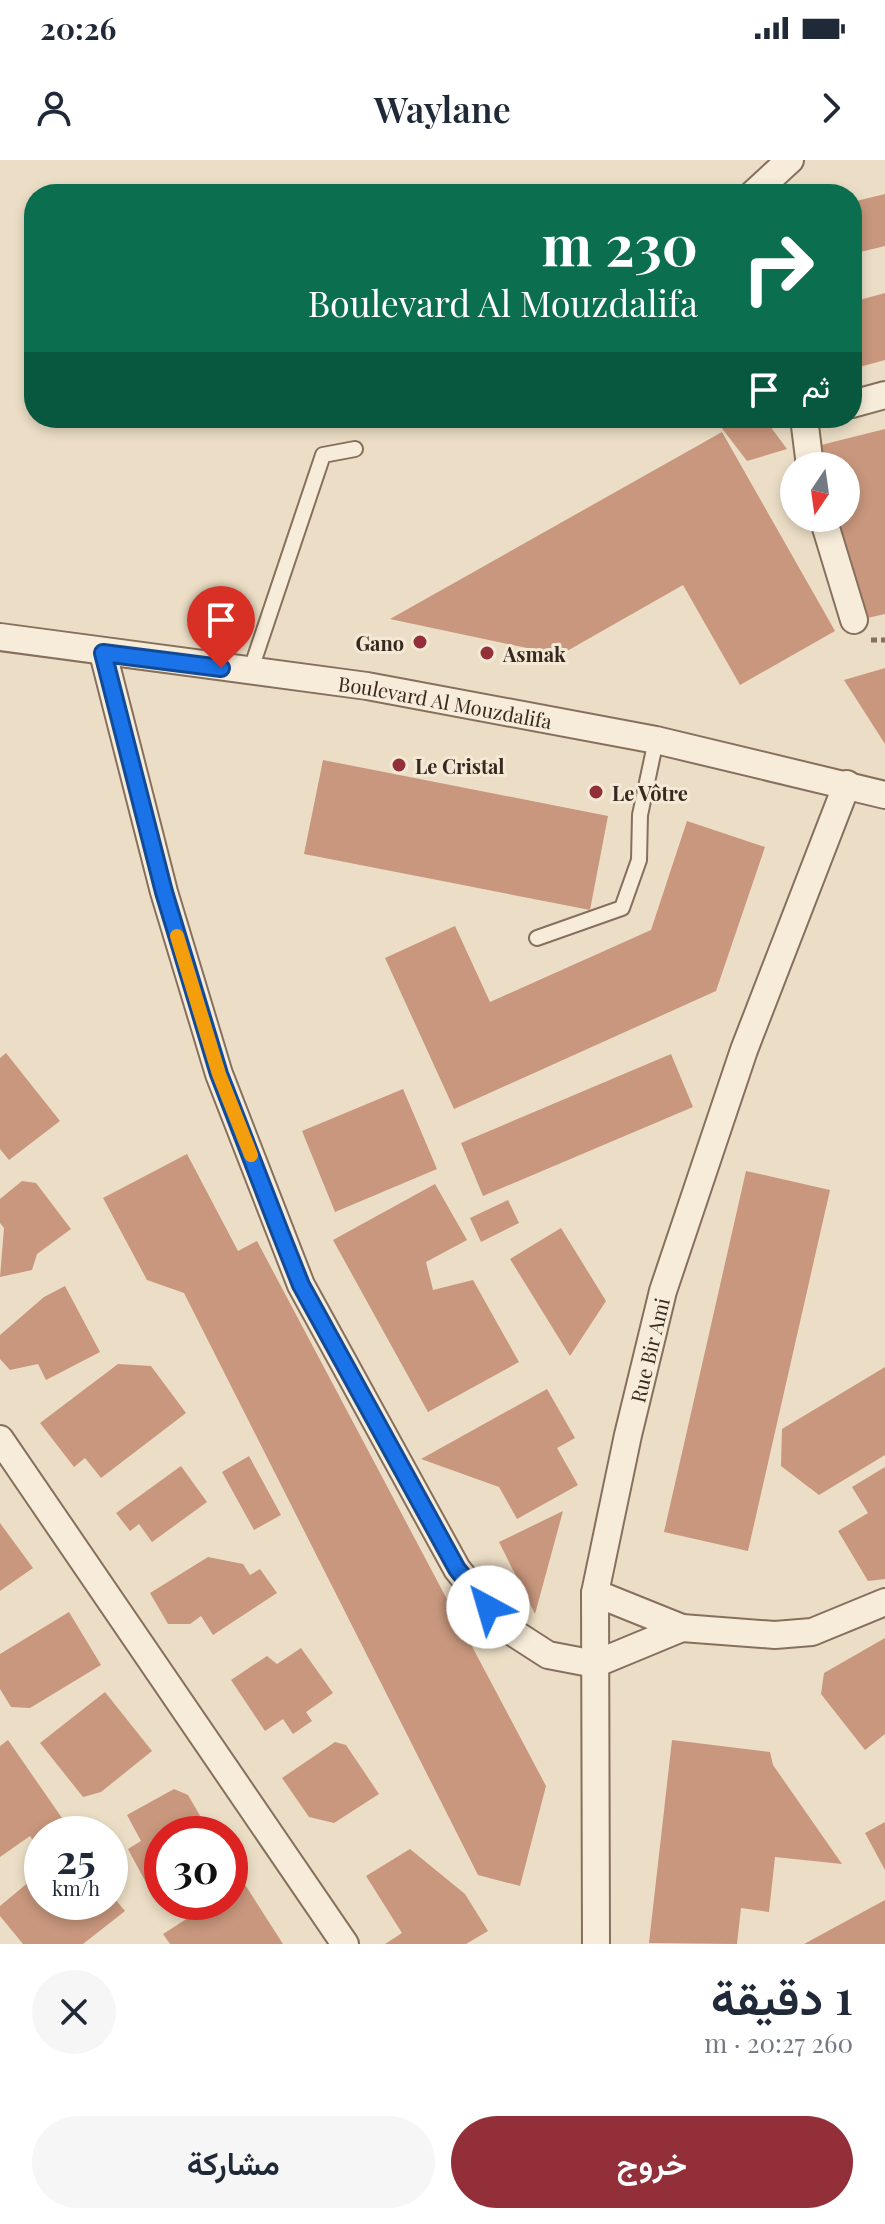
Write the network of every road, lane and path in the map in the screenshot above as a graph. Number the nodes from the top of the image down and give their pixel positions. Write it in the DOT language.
graph roads {
  1 [pos="790,160"];
  2 [pos="764,184"];
  3 [pos="885,395"];
  4 [pos="862,401"];
  5 [pos="805,428"];
  6 [pos="355,449"];
  7 [pos="808,452"];
  8 [pos="827,532"];
  9 [pos="854,620"];
  10 [pos="0,637"];
  11 [pos="103,653"];
  12 [pos="250,672"];
  13 [pos="656,740"];
  14 [pos="847,784"];
  15 [pos="885,795"];
  16 [pos="537,938"];
  17 [pos="0,1439"];
  18 [pos="595,1593"];
  19 [pos="885,1602"];
  20 [pos="682,1628"];
  21 [pos="595,1664"];
  22 [pos="345,1944"];
  23 [pos="596,1944"];
  1 -- 2 [label="street"];
  3 -- 4 [label="street"];
  5 -- 7 [label="street"];
  6 -- 12 [label="lane"];
  8 -- 9 [label="street"];
  10 -- 11 [label="street, Boulevard Al Mouzdalifa"];
  11 -- 12 [label="street, Boulevard Al Mouzdalifa"];
  11 -- 21 [label="street"];
  12 -- 13 [label="street, Boulevard Al Mouzdalifa"];
  13 -- 14 [label="street, Boulevard Al Mouzdalifa"];
  13 -- 16 [label="lane"];
  14 -- 15 [label="street, Boulevard Al Mouzdalifa"];
  14 -- 18 [label="street, Rue Bir Ami"];
  17 -- 22 [label="street"];
  18 -- 20 [label="street"];
  18 -- 21 [label="street, Rue Bir Ami"];
  19 -- 20 [label="street"];
  20 -- 21 [label="street"];
  21 -- 23 [label="street, Rue Bir Ami"];
}
